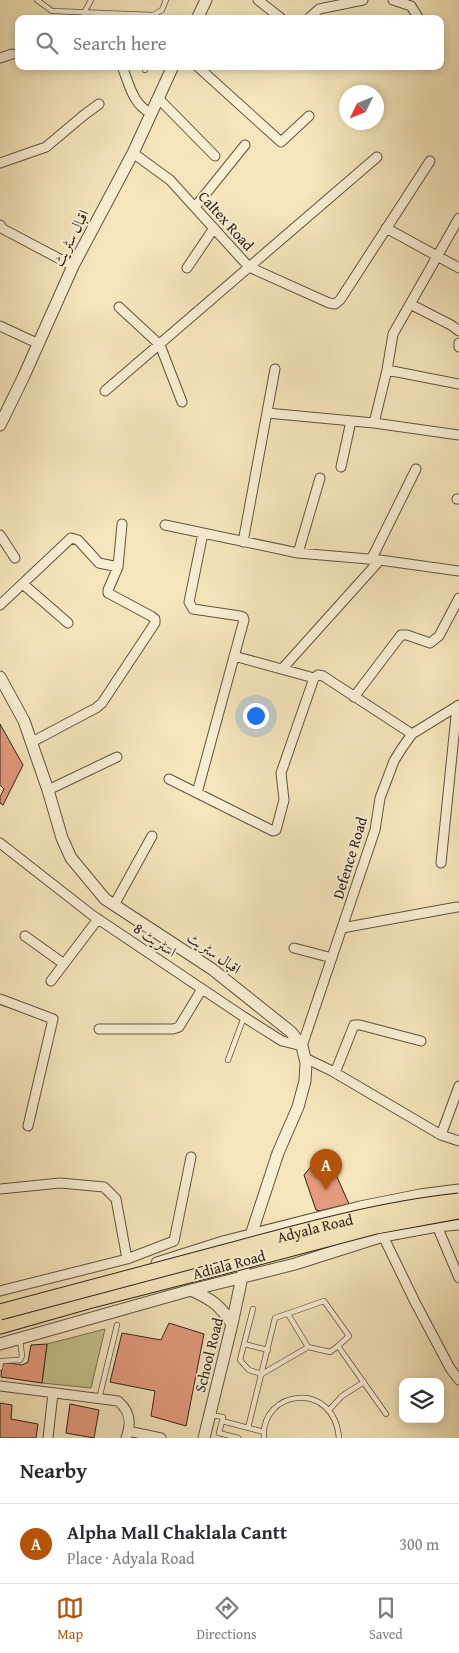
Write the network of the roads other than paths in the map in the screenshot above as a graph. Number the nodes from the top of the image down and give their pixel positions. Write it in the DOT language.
graph roads {
  1 [pos="37,0"];
  2 [pos="91,0"];
  3 [pos="166,0"];
  4 [pos="206,0"];
  5 [pos="258,0"];
  6 [pos="363,0"];
  7 [pos="393,0"];
  8 [pos="84,13"];
  9 [pos="112,15"];
  10 [pos="152,15"];
  11 [pos="199,15"];
  12 [pos="277,15"];
  13 [pos="312,15"];
  14 [pos="417,15"];
  15 [pos="12,54"];
  16 [pos="0,58"];
  17 [pos="124,70"];
  18 [pos="172,70"];
  19 [pos="201,70"];
  20 [pos="158,98"];
  21 [pos="99,104"];
  22 [pos="151,114"];
  23 [pos="309,116"];
  24 [pos="244,145"];
  25 [pos="133,153"];
  26 [pos="215,156"];
  27 [pos="377,157"];
  28 [pos="430,161"];
  29 [pos="0,163"];
  30 [pos="195,207"];
  31 [pos="459,218"];
  32 [pos="0,225"];
  33 [pos="214,228"];
  34 [pos="386,228"];
  35 [pos="438,256"];
  36 [pos="72,266"];
  37 [pos="249,267"];
  38 [pos="187,268"];
  39 [pos="459,268"];
  40 [pos="410,304"];
  41 [pos="119,307"];
  42 [pos="0,326"];
  43 [pos="459,331"];
  44 [pos="38,344"];
  45 [pos="160,345"];
  46 [pos="275,369"];
  47 [pos="387,370"];
  48 [pos="459,384"];
  49 [pos="105,391"];
  50 [pos="182,402"];
  51 [pos="267,413"];
  52 [pos="351,421"];
  53 [pos="374,423"];
  54 [pos="0,425"];
  55 [pos="459,435"];
  56 [pos="341,467"];
  57 [pos="416,469"];
  58 [pos="320,478"];
  59 [pos="122,524"];
  60 [pos="165,525"];
  61 [pos="203,533"];
  62 [pos="0,535"];
  63 [pos="243,542"];
  64 [pos="298,552"];
  65 [pos="15,558"];
  66 [pos="375,560"];
  67 [pos="118,568"];
  68 [pos="459,571"];
  69 [pos="23,584"];
  70 [pos="459,598"];
  71 [pos="0,605"];
  72 [pos="68,622"];
  73 [pos="234,656"];
  74 [pos="282,669"];
  75 [pos="0,677"];
  76 [pos="314,678"];
  77 [pos="354,697"];
  78 [pos="458,705"];
  79 [pos="412,734"];
  80 [pos="32,742"];
  81 [pos="117,757"];
  82 [pos="169,779"];
  83 [pos="48,790"];
  84 [pos="197,793"];
  85 [pos="152,836"];
  86 [pos="0,843"];
  87 [pos="440,863"];
  88 [pos="114,905"];
  89 [pos="457,907"];
  90 [pos="98,919"];
  91 [pos="342,928"];
  92 [pos="25,936"];
  93 [pos="294,948"];
  94 [pos="332,958"];
  95 [pos="64,964"];
  96 [pos="51,981"];
  97 [pos="202,989"];
  98 [pos="1,1002"];
  99 [pos="244,1017"];
  100 [pos="99,1030"];
  101 [pos="421,1041"];
  102 [pos="302,1046"];
  103 [pos="305,1058"];
  104 [pos="228,1060"];
  105 [pos="336,1073"];
  106 [pos="459,1086"];
  107 [pos="28,1126"];
  108 [pos="441,1135"];
  109 [pos="459,1141"];
  110 [pos="191,1157"];
  111 [pos="0,1189"];
  112 [pos="459,1190"];
  113 [pos="459,1201"];
  114 [pos="459,1211"];
  115 [pos="459,1224"];
  116 [pos="436,1226"];
  117 [pos="251,1236"];
  118 [pos="383,1236"];
  119 [pos="127,1259"];
  120 [pos="241,1278"];
  121 [pos="459,1278"];
  122 [pos="191,1290"];
  123 [pos="0,1291"];
  124 [pos="0,1306"];
  125 [pos="253,1310"];
  126 [pos="0,1312"];
  127 [pos="288,1314"];
  128 [pos="232,1324"];
  129 [pos="117,1325"];
  130 [pos="0,1326"];
  131 [pos="20,1338"];
  132 [pos="0,1344"];
  133 [pos="244,1344"];
  134 [pos="308,1346"];
  135 [pos="338,1346"];
  136 [pos="268,1350"];
  137 [pos="0,1368"];
  138 [pos="262,1374"];
  139 [pos="459,1380"];
  140 [pos="364,1382"];
  141 [pos="0,1386"];
  142 [pos="53,1393"];
  143 [pos="99,1399"];
  144 [pos="329,1410"];
  145 [pos="386,1414"];
  146 [pos="209,1415"];
  147 [pos="222,1420"];
  148 [pos="248,1428"];
  149 [pos="264,1432"];
  150 [pos="127,1435"];
  151 [pos="48,1438"];
  152 [pos="161,1438"];
  153 [pos="204,1438"];
  154 [pos="238,1438"];
  155 [pos="264,1438"];
  156 [pos="339,1438"];
  1 -- 8 [label="lane"];
  2 -- 8 [label="lane"];
  3 -- 10 [label="lane"];
  4 -- 11 [label="street"];
  5 -- 12 [label="street"];
  6 -- 13 [label="street"];
  7 -- 14 [label="street"];
  8 -- 9 [label="lane"];
  15 -- 16 [label="street"];
  17 -- 22 [label="street"];
  18 -- 20 [label="street, اقبال سٹریٹ"];
  19 -- 23 [label="street"];
  20 -- 22 [label="street, اقبال سٹریٹ"];
  20 -- 26 [label="street"];
  21 -- 29 [label="street"];
  22 -- 25 [label="street, اقبال سٹریٹ"];
  24 -- 30 [label="street"];
  25 -- 30 [label="street, Caltex Road"];
  25 -- 36 [label="street, اقبال سٹریٹ"];
  27 -- 37 [label="street"];
  28 -- 34 [label="street"];
  30 -- 33 [label="street, Caltex Road"];
  31 -- 35 [label="street"];
  32 -- 36 [label="street"];
  33 -- 37 [label="street, Caltex Road"];
  33 -- 38 [label="street"];
  34 -- 35 [label="street"];
  34 -- 37 [label="street, Caltex Road"];
  35 -- 39 [label="street"];
  35 -- 40 [label="street"];
  36 -- 44 [label="street, اقبال سٹریٹ"];
  37 -- 45 [label="street"];
  40 -- 43 [label="street"];
  40 -- 47 [label="street"];
  41 -- 45 [label="street"];
  42 -- 44 [label="street"];
  44 -- 54 [label="street, اقبال سٹریٹ"];
  45 -- 49 [label="street"];
  45 -- 50 [label="street"];
  46 -- 51 [label="street"];
  47 -- 48 [label="street"];
  47 -- 53 [label="street"];
  51 -- 52 [label="street"];
  51 -- 63 [label="street"];
  52 -- 53 [label="street"];
  52 -- 56 [label="street"];
  53 -- 55 [label="street"];
  57 -- 66 [label="street"];
  58 -- 64 [label="street"];
  59 -- 67 [label="street"];
  60 -- 61 [label="street"];
  61 -- 63 [label="street"];
  61 -- 73 [label="street"];
  62 -- 65 [label="street"];
  63 -- 64 [label="street"];
  64 -- 66 [label="street"];
  66 -- 68 [label="street"];
  66 -- 74 [label="street"];
  67 -- 69 [label="street"];
  67 -- 80 [label="street"];
  69 -- 71 [label="street"];
  69 -- 72 [label="street"];
  70 -- 77 [label="street"];
  73 -- 74 [label="street"];
  73 -- 84 [label="street"];
  74 -- 76 [label="street"];
  75 -- 80 [label="street, اقبال سٹریٹ"];
  76 -- 77 [label="street"];
  76 -- 84 [label="street"];
  77 -- 79 [label="street"];
  78 -- 79 [label="street, Defence Road"];
  78 -- 87 [label="street"];
  79 -- 91 [label="street, Defence Road"];
  80 -- 83 [label="street, اقبال سٹریٹ"];
  81 -- 83 [label="street"];
  82 -- 84 [label="street"];
  83 -- 88 [label="street, اقبال سٹریٹ"];
  85 -- 88 [label="street"];
  86 -- 90 [label="street, اسٹریٹ 8"];
  88 -- 102 [label="street, اقبال سٹریٹ"];
  89 -- 91 [label="street"];
  90 -- 95 [label="street"];
  90 -- 97 [label="street, اسٹریٹ 8"];
  91 -- 94 [label="street, Defence Road"];
  92 -- 95 [label="street"];
  93 -- 94 [label="street"];
  94 -- 102 [label="street, Defence Road"];
  95 -- 96 [label="street"];
  97 -- 99 [label="street, اسٹریٹ 8"];
  97 -- 100 [label="street"];
  98 -- 107 [label="street"];
  99 -- 102 [label="street, اسٹریٹ 8"];
  99 -- 104 [label="lane"];
  101 -- 105 [label="street"];
  102 -- 103 [label="street, اقبال سٹریٹ"];
  103 -- 105 [label="street"];
  103 -- 117 [label="street, اقبال سٹریٹ"];
  105 -- 108 [label="street"];
  106 -- 108 [label="street"];
  108 -- 109 [label="street"];
  110 -- 119 [label="street"];
  111 -- 119 [label="street"];
  112 -- 117 [label="street"];
  113 -- 126 [label="main road, Adyala Road, bridge"];
  114 -- 130 [label="main road, Adiala Road, bridge"];
  115 -- 116 [label="street"];
  116 -- 118 [label="street"];
  116 -- 121 [label="street"];
  117 -- 120 [label="street, اقبال سٹریٹ"];
  117 -- 124 [label="street"];
  118 -- 120 [label="street"];
  118 -- 139 [label="street"];
  119 -- 123 [label="street"];
  120 -- 122 [label="street"];
  120 -- 128 [label="street, School Road"];
  122 -- 128 [label="street"];
  122 -- 131 [label="street"];
  125 -- 133 [label="lane"];
  127 -- 134 [label="lane"];
  127 -- 135 [label="lane"];
  127 -- 136 [label="lane"];
  128 -- 146 [label="street, School Road"];
  129 -- 143 [label="lane"];
  131 -- 132 [label="street"];
  131 -- 137 [label="lane"];
  133 -- 136 [label="lane"];
  133 -- 138 [label="lane"];
  134 -- 135 [label="lane"];
  134 -- 138 [label="lane"];
  135 -- 140 [label="lane"];
  136 -- 138 [label="lane"];
  138 -- 148 [label="lane"];
  140 -- 144 [label="lane"];
  140 -- 145 [label="lane"];
  141 -- 142 [label="street"];
  142 -- 143 [label="street"];
  142 -- 151 [label="street"];
  143 -- 150 [label="street"];
  144 -- 149 [label="lane"];
  144 -- 156 [label="lane"];
  146 -- 147 [label="lane"];
  146 -- 153 [label="street, School Road"];
  147 -- 148 [label="lane"];
  147 -- 154 [label="lane"];
  148 -- 149 [label="lane"];
  149 -- 155 [label="lane"];
  150 -- 152 [label="street"];
}
